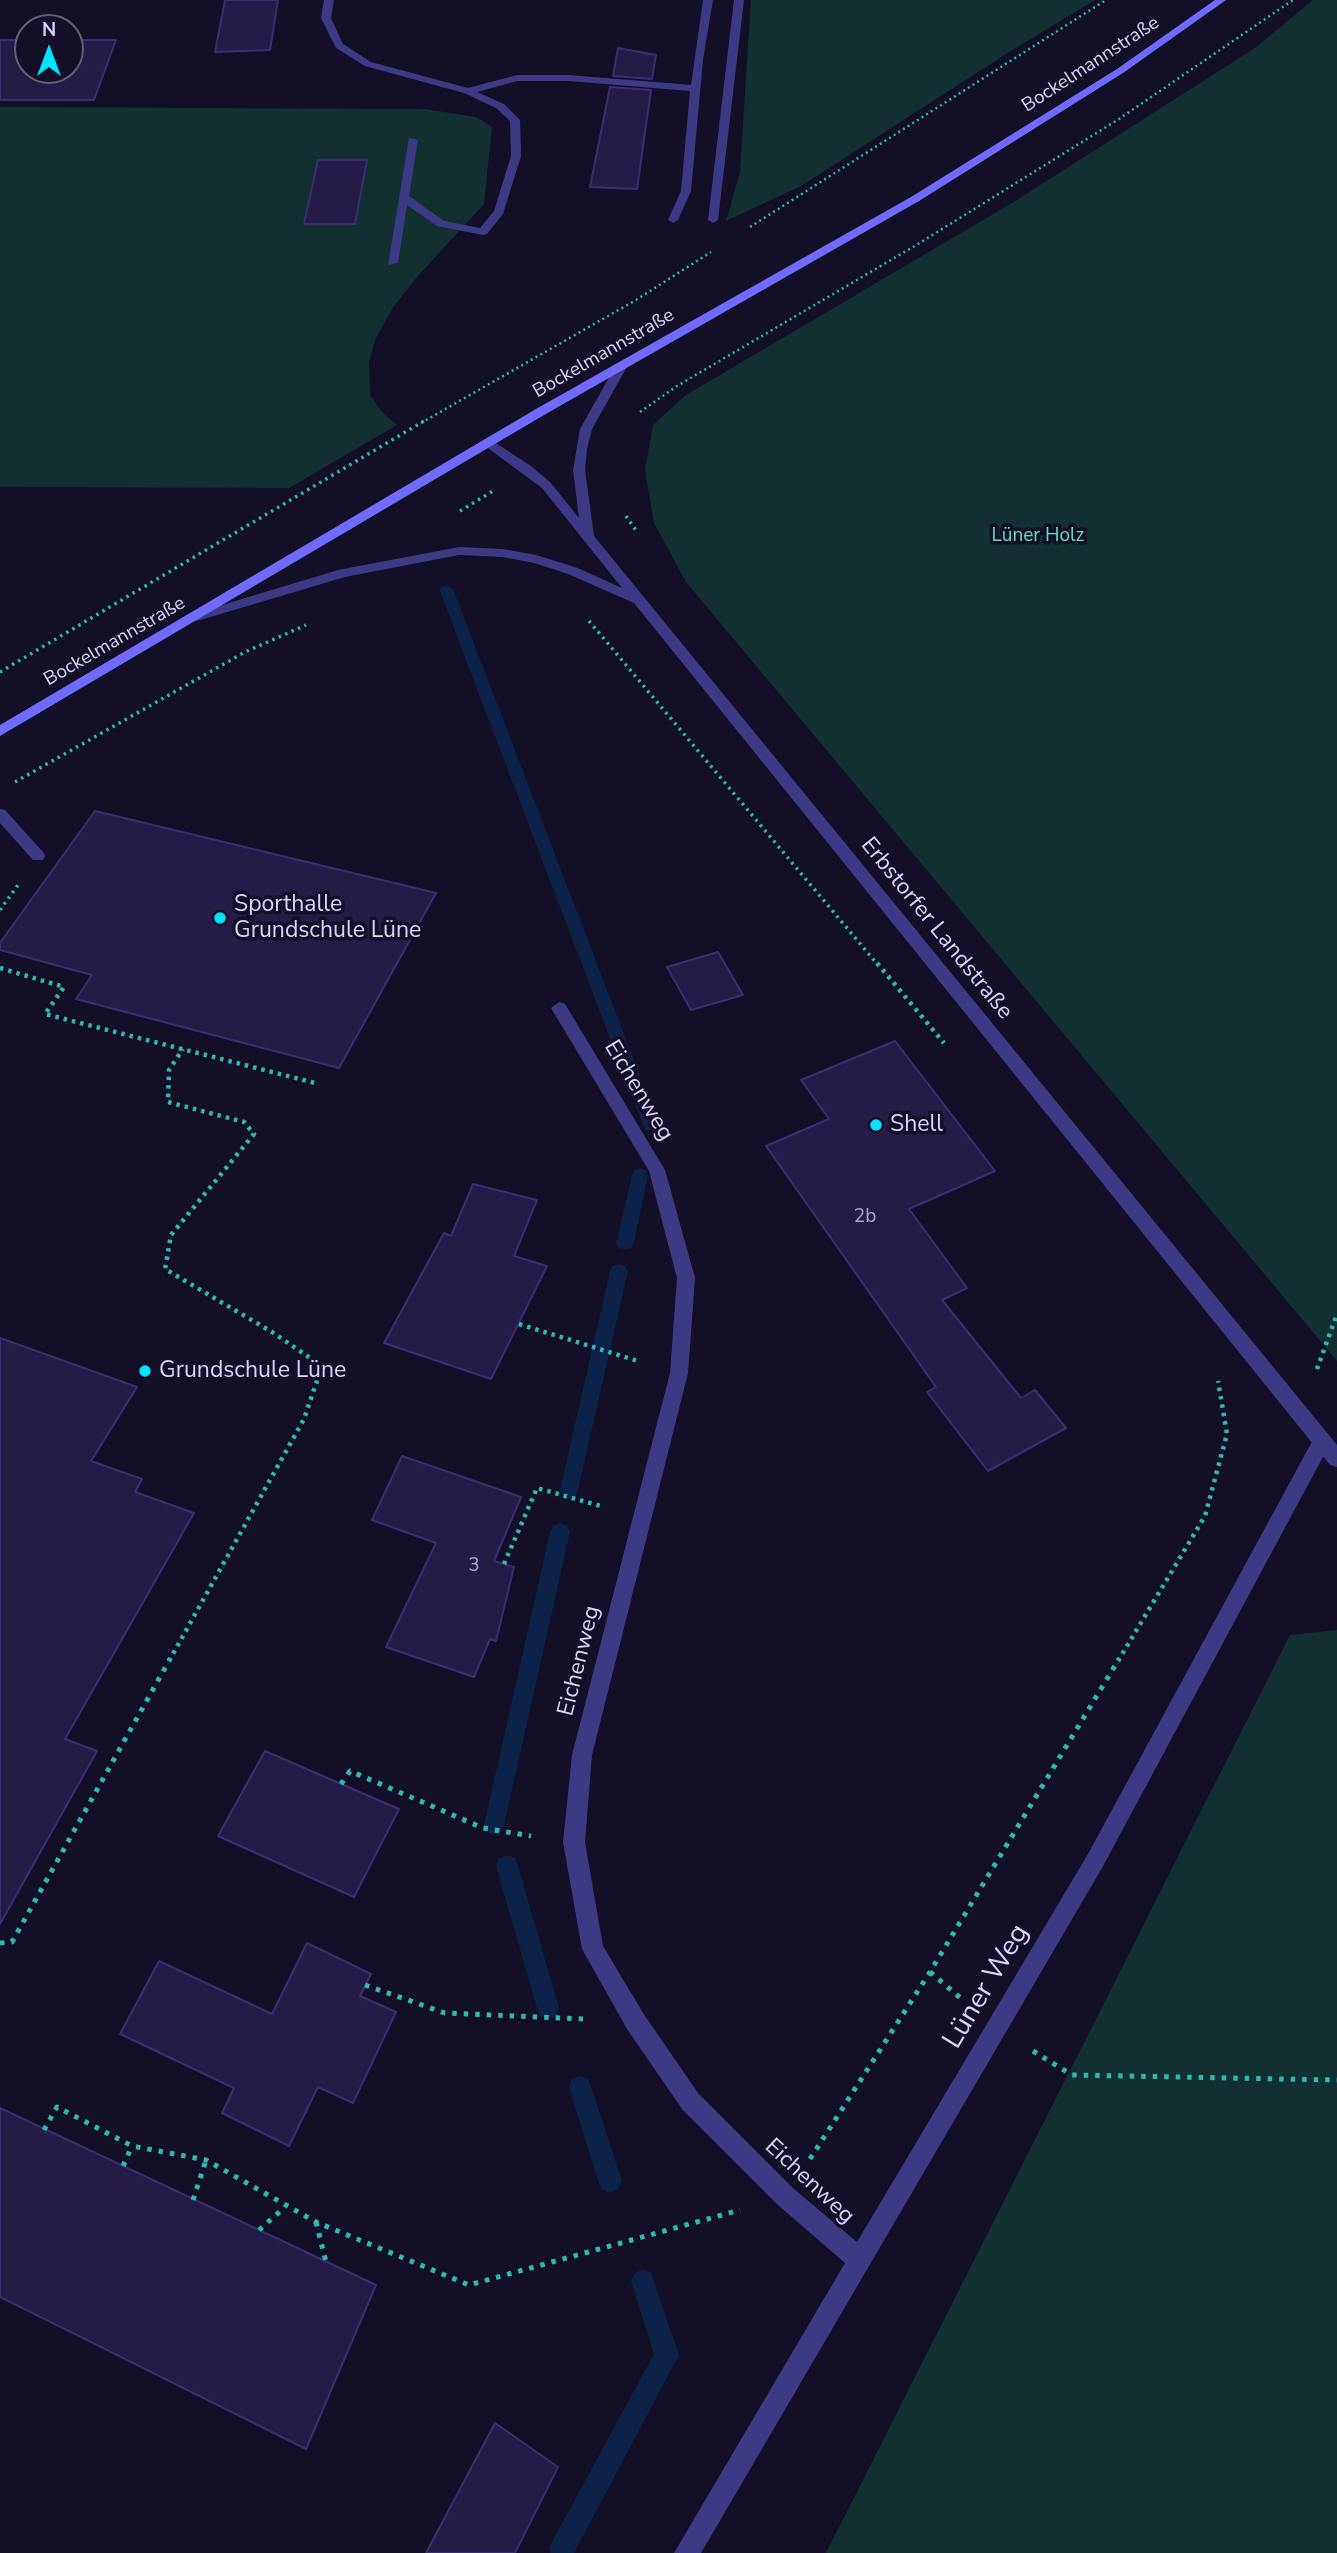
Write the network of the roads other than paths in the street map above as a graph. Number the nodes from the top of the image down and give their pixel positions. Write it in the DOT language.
graph roads {
  1 [pos="330,0"];
  2 [pos="708,0"];
  3 [pos="739,0"];
  4 [pos="1221,0"];
  5 [pos="696,88"];
  6 [pos="468,91"];
  7 [pos="412,140"];
  8 [pos="403,197"];
  9 [pos="673,220"];
  10 [pos="713,220"];
  11 [pos="392,263"];
  12 [pos="622,365"];
  13 [pos="487,443"];
  14 [pos="588,535"];
  15 [pos="639,601"];
  16 [pos="197,617"];
  17 [pos="0,731"];
  18 [pos="0,814"];
  19 [pos="38,856"];
  20 [pos="559,1008"];
  21 [pos="1322,1442"];
  22 [pos="1337,1459"];
  23 [pos="859,2260"];
  24 [pos="687,2553"];
  1 -- 6 [label="street"];
  2 -- 5 [label="street"];
  3 -- 10 [label="street"];
  4 -- 12 [label="main road, Bockelmannstraße"];
  5 -- 6 [label="street"];
  5 -- 9 [label="street"];
  6 -- 8 [label="street"];
  7 -- 8 [label="street"];
  8 -- 11 [label="street"];
  12 -- 13 [label="main road, Bockelmannstraße"];
  12 -- 14 [label="street"];
  13 -- 14 [label="street, Erbstorfer Landstraße"];
  13 -- 16 [label="main road, Bockelmannstraße"];
  14 -- 15 [label="street, Erbstorfer Landstraße"];
  15 -- 16 [label="street"];
  15 -- 21 [label="street, Erbstorfer Landstraße"];
  16 -- 17 [label="main road, Bockelmannstraße"];
  18 -- 19 [label="street"];
  20 -- 23 [label="street, Eichenweg"];
  21 -- 22 [label="street, Erbstorfer Landstraße"];
  21 -- 23 [label="street, Lüner Weg"];
  23 -- 24 [label="street, Lüner Weg"];
}
